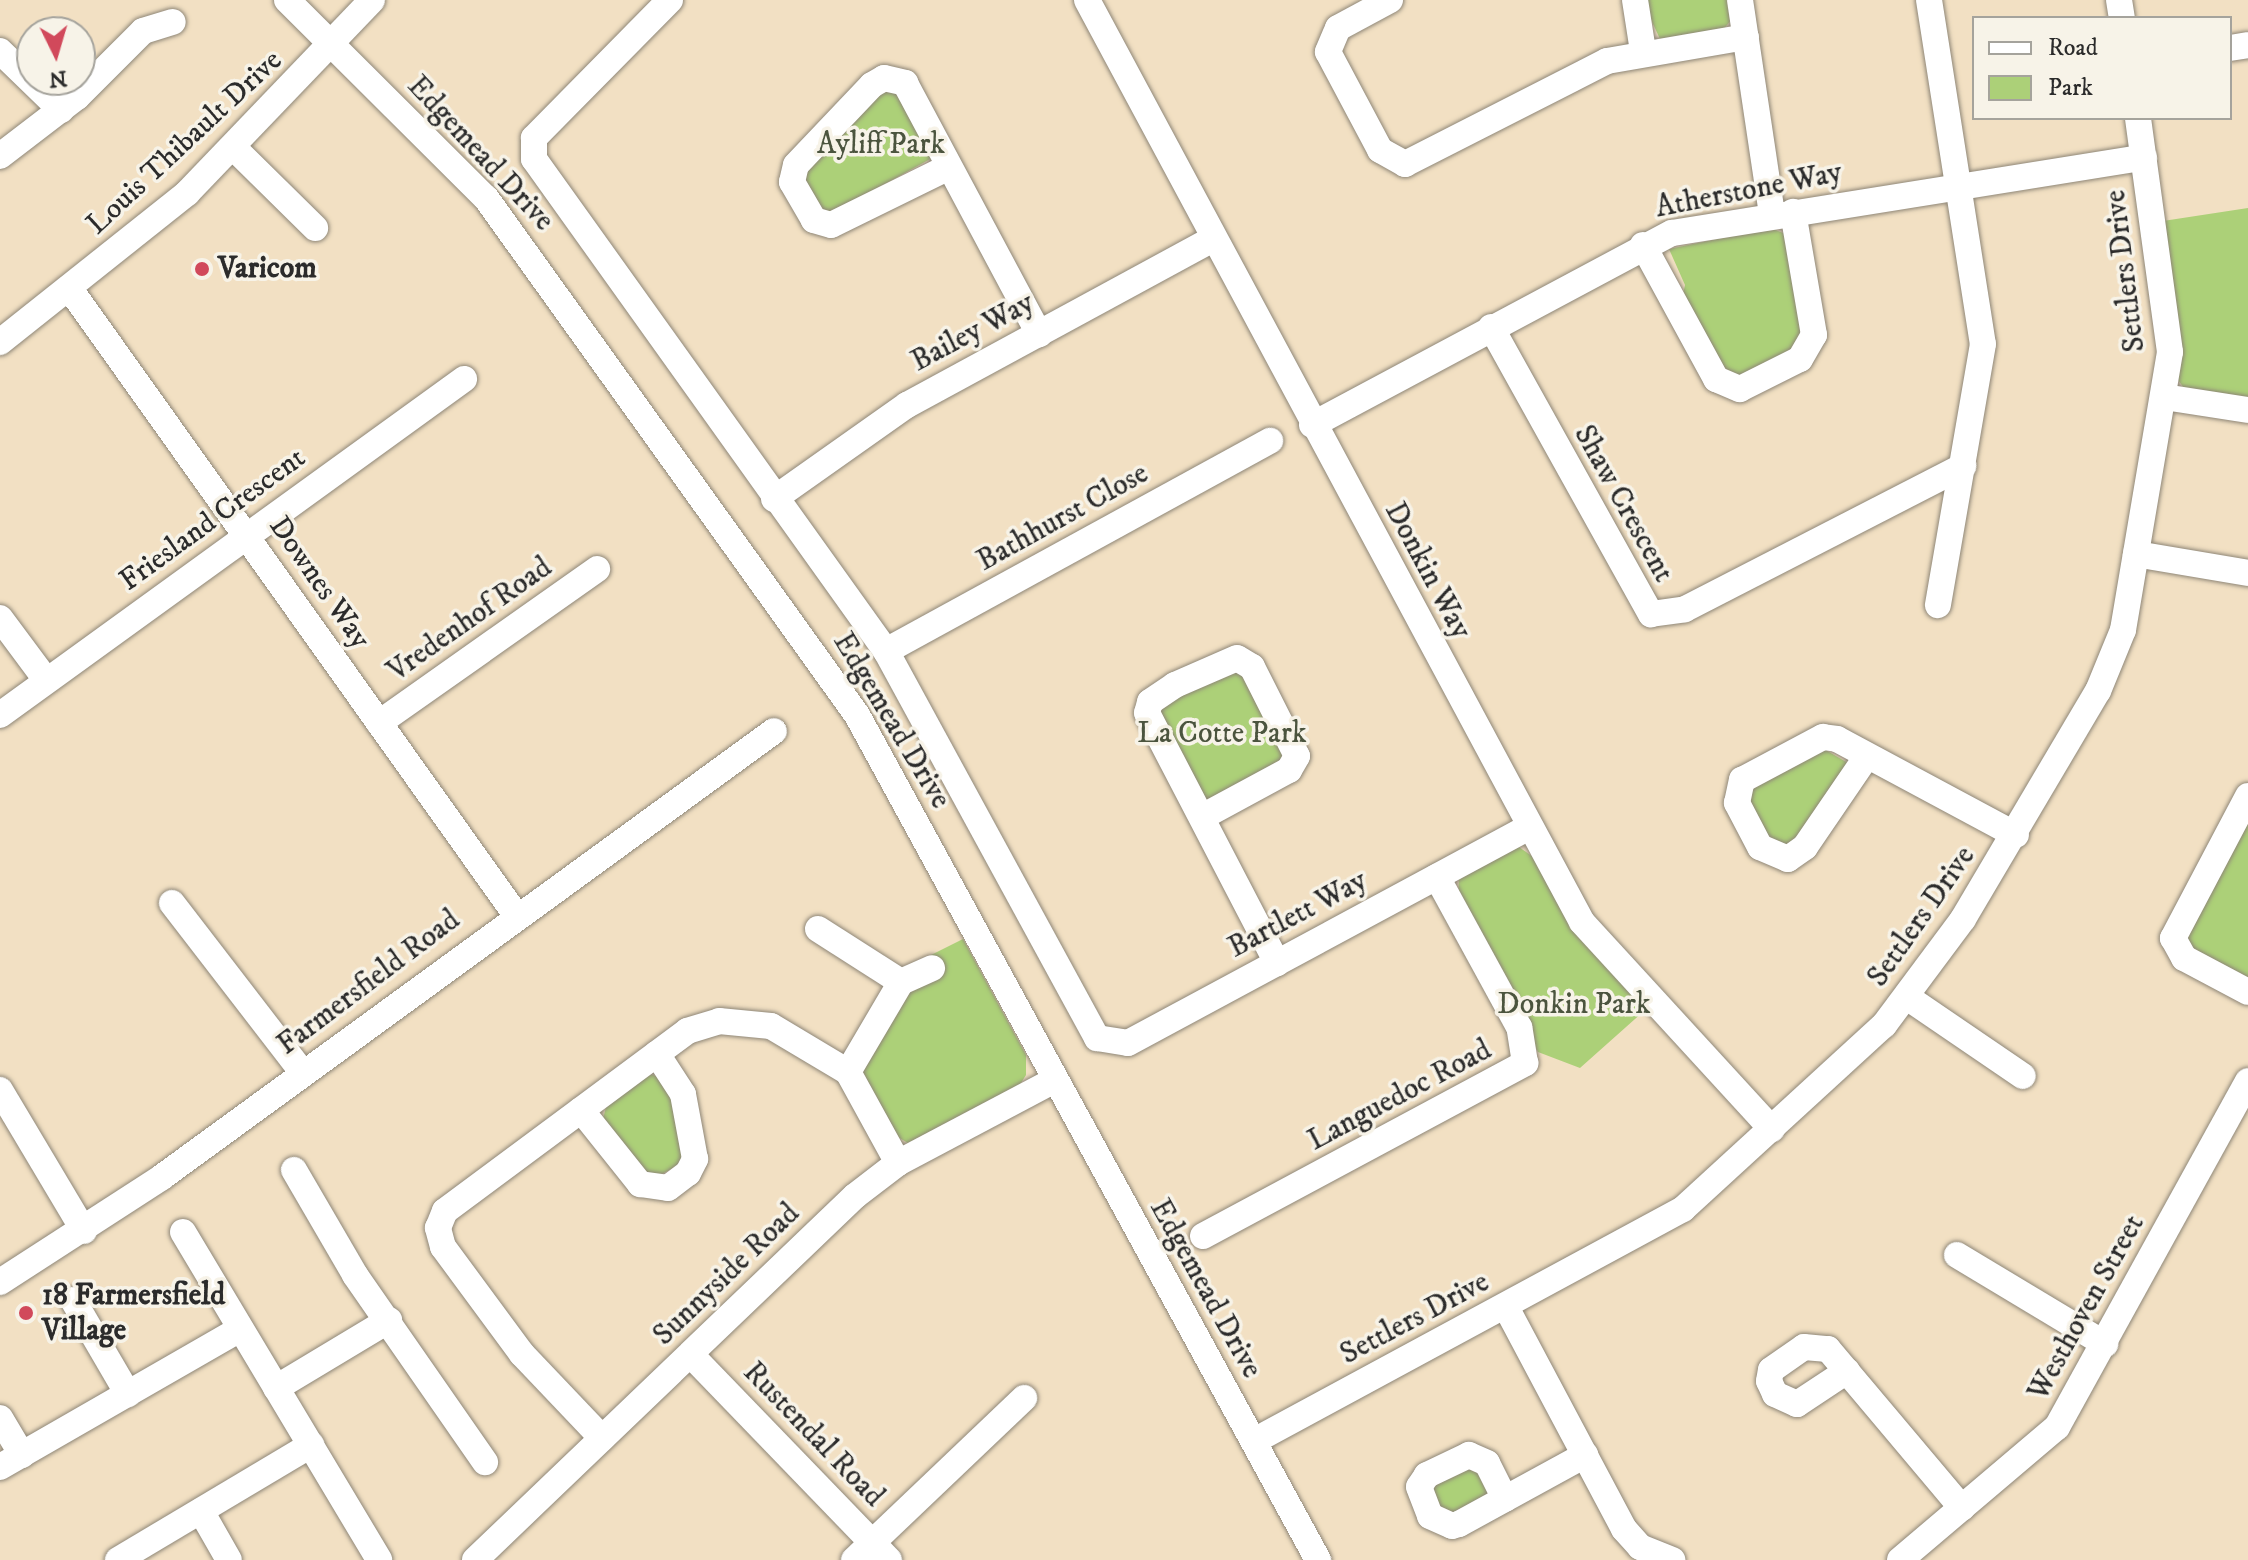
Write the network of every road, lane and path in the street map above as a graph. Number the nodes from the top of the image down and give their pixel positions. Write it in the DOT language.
graph roads {
  1 [pos="287,0"];
  2 [pos="372,0"];
  3 [pos="670,0"];
  4 [pos="1087,0"];
  5 [pos="1390,0"];
  6 [pos="1635,0"];
  7 [pos="1740,0"];
  8 [pos="1929,0"];
  9 [pos="173,22"];
  10 [pos="1746,37"];
  11 [pos="331,43"];
  12 [pos="0,51"];
  13 [pos="1643,51"];
  14 [pos="69,103"];
  15 [pos="2138,120"];
  16 [pos="234,148"];
  17 [pos="0,156"];
  18 [pos="2144,157"];
  19 [pos="949,167"];
  20 [pos="1959,186"];
  21 [pos="1782,214"];
  22 [pos="315,228"];
  23 [pos="1213,239"];
  24 [pos="1643,245"];
  25 [pos="70,289"];
  26 [pos="1491,327"];
  27 [pos="1039,334"];
  28 [pos="0,342"];
  29 [pos="464,379"];
  30 [pos="2164,397"];
  31 [pos="2248,410"];
  32 [pos="1312,425"];
  33 [pos="1270,441"];
  34 [pos="1963,466"];
  35 [pos="774,499"];
  36 [pos="246,535"];
  37 [pos="2136,554"];
  38 [pos="597,569"];
  39 [pos="2248,573"];
  40 [pos="1938,605"];
  41 [pos="0,618"];
  42 [pos="886,651"];
  43 [pos="46,680"];
  44 [pos="0,715"];
  45 [pos="379,723"];
  46 [pos="774,731"];
  47 [pos="1867,756"];
  48 [pos="2248,796"];
  49 [pos="1202,817"];
  50 [pos="1529,827"];
  51 [pos="2016,835"];
  52 [pos="1437,877"];
  53 [pos="172,903"];
  54 [pos="516,915"];
  55 [pos="818,929"];
  56 [pos="1277,963"];
  57 [pos="932,968"];
  58 [pos="901,982"];
  59 [pos="2248,992"];
  60 [pos="1907,997"];
  61 [pos="1097,1038"];
  62 [pos="657,1054"];
  63 [pos="848,1072"];
  64 [pos="303,1073"];
  65 [pos="2023,1076"];
  66 [pos="1055,1080"];
  67 [pos="2248,1081"];
  68 [pos="0,1090"];
  69 [pos="581,1110"];
  70 [pos="1772,1129"];
  71 [pos="898,1163"];
  72 [pos="294,1170"];
  73 [pos="84,1231"];
  74 [pos="183,1232"];
  75 [pos="1203,1236"];
  76 [pos="1957,1255"];
  77 [pos="0,1282"];
  78 [pos="73,1300"];
  79 [pos="1506,1307"];
  80 [pos="389,1320"];
  81 [pos="240,1329"];
  82 [pos="2105,1344"];
  83 [pos="691,1355"];
  84 [pos="1847,1371"];
  85 [pos="276,1388"];
  86 [pos="128,1394"];
  87 [pos="1024,1398"];
  88 [pos="0,1418"];
  89 [pos="602,1438"];
  90 [pos="1254,1441"];
  91 [pos="311,1445"];
  92 [pos="1585,1455"];
  93 [pos="11,1461"];
  94 [pos="485,1462"];
  95 [pos="1505,1499"];
  96 [pos="1962,1508"];
  97 [pos="201,1511"];
  98 [pos="872,1554"];
  99 [pos="1662,1559"];
  100 [pos="118,1560"];
  101 [pos="229,1560"];
  102 [pos="379,1560"];
  103 [pos="475,1560"];
  104 [pos="1318,1560"];
  105 [pos="1900,1560"];
  1 -- 11 [label="street, Edgemead Drive"];
  2 -- 11 [label="street"];
  3 -- 35 [label="street, Edgemead Drive"];
  4 -- 23 [label="street, Donkin Way"];
  5 -- 13 [label="street"];
  6 -- 13 [label="street"];
  7 -- 10 [label="street"];
  8 -- 20 [label="street"];
  9 -- 14 [label="street"];
  10 -- 13 [label="street"];
  10 -- 21 [label="street"];
  11 -- 16 [label="street, Louis Thibault Drive"];
  11 -- 66 [label="street, Edgemead Drive"];
  12 -- 14 [label="street"];
  14 -- 17 [label="street"];
  15 -- 18 [label="street, Settlers Drive"];
  16 -- 22 [label="street"];
  16 -- 25 [label="street, Louis Thibault Drive"];
  18 -- 20 [label="street, Atherstone Way"];
  18 -- 30 [label="street, Settlers Drive"];
  19 -- 19 [label="street"];
  19 -- 27 [label="street"];
  20 -- 21 [label="street, Atherstone Way"];
  20 -- 34 [label="street"];
  21 -- 24 [label="street, Atherstone Way"];
  21 -- 24 [label="street"];
  23 -- 27 [label="street, Bailey Way"];
  23 -- 32 [label="street, Donkin Way"];
  24 -- 26 [label="street, Atherstone Way"];
  25 -- 28 [label="street, Louis Thibault Drive"];
  25 -- 36 [label="street, Downes Way"];
  26 -- 32 [label="street, Atherstone Way"];
  26 -- 34 [label="street, Shaw Crescent"];
  27 -- 35 [label="street, Bailey Way"];
  29 -- 36 [label="street, Friesland Crescent"];
  30 -- 31 [label="street"];
  30 -- 37 [label="street, Settlers Drive"];
  32 -- 50 [label="street, Donkin Way"];
  33 -- 42 [label="street, Bathhurst Close"];
  34 -- 40 [label="street"];
  35 -- 42 [label="street, Edgemead Drive"];
  36 -- 43 [label="street, Friesland Crescent"];
  36 -- 45 [label="street, Downes Way"];
  37 -- 39 [label="street"];
  37 -- 51 [label="street, Settlers Drive"];
  38 -- 45 [label="street, Vredenhof Road"];
  41 -- 43 [label="street"];
  42 -- 61 [label="street, Edgemead Drive"];
  43 -- 44 [label="street, Friesland Crescent"];
  45 -- 54 [label="street, Downes Way"];
  46 -- 54 [label="street, Farmersfield Road"];
  47 -- 47 [label="street"];
  47 -- 51 [label="street"];
  48 -- 59 [label="street"];
  49 -- 49 [label="street"];
  49 -- 56 [label="street"];
  50 -- 52 [label="street, Bartlett Way"];
  50 -- 70 [label="street, Donkin Way"];
  51 -- 60 [label="street, Settlers Drive"];
  52 -- 56 [label="street, Bartlett Way"];
  52 -- 75 [label="street, Languedoc Road"];
  53 -- 64 [label="street"];
  54 -- 64 [label="street, Farmersfield Road"];
  55 -- 58 [label="street"];
  56 -- 61 [label="street, Bartlett Way"];
  57 -- 58 [label="street"];
  58 -- 63 [label="street"];
  60 -- 65 [label="street"];
  60 -- 70 [label="street, Settlers Drive"];
  62 -- 63 [label="street"];
  62 -- 69 [label="street"];
  62 -- 69 [label="street"];
  63 -- 71 [label="street"];
  64 -- 73 [label="street, Farmersfield Road"];
  66 -- 71 [label="street, Sunnyside Road"];
  66 -- 90 [label="street, Edgemead Drive"];
  67 -- 82 [label="street, Westhoven Street"];
  68 -- 73 [label="street"];
  69 -- 89 [label="street"];
  70 -- 79 [label="street, Settlers Drive"];
  71 -- 83 [label="street, Sunnyside Road"];
  72 -- 80 [label="street"];
  73 -- 77 [label="street, Farmersfield Road"];
  74 -- 81 [label="street"];
  76 -- 82 [label="street"];
  78 -- 86 [label="street"];
  79 -- 90 [label="street, Settlers Drive"];
  79 -- 92 [label="street"];
  80 -- 85 [label="street"];
  80 -- 94 [label="street"];
  81 -- 85 [label="street"];
  81 -- 86 [label="street"];
  82 -- 96 [label="street, Westhoven Street"];
  83 -- 89 [label="street, Sunnyside Road"];
  83 -- 98 [label="street, Rustendal Road"];
  84 -- 96 [label="street"];
  85 -- 91 [label="street"];
  86 -- 93 [label="street"];
  87 -- 98 [label="street"];
  88 -- 93 [label="street"];
  89 -- 103 [label="street, Sunnyside Road"];
  90 -- 104 [label="street, Edgemead Drive"];
  91 -- 97 [label="street"];
  91 -- 102 [label="street"];
  92 -- 95 [label="street"];
  92 -- 99 [label="street"];
  96 -- 105 [label="street, Westhoven Street"];
  97 -- 100 [label="street"];
  97 -- 101 [label="street"];
}
